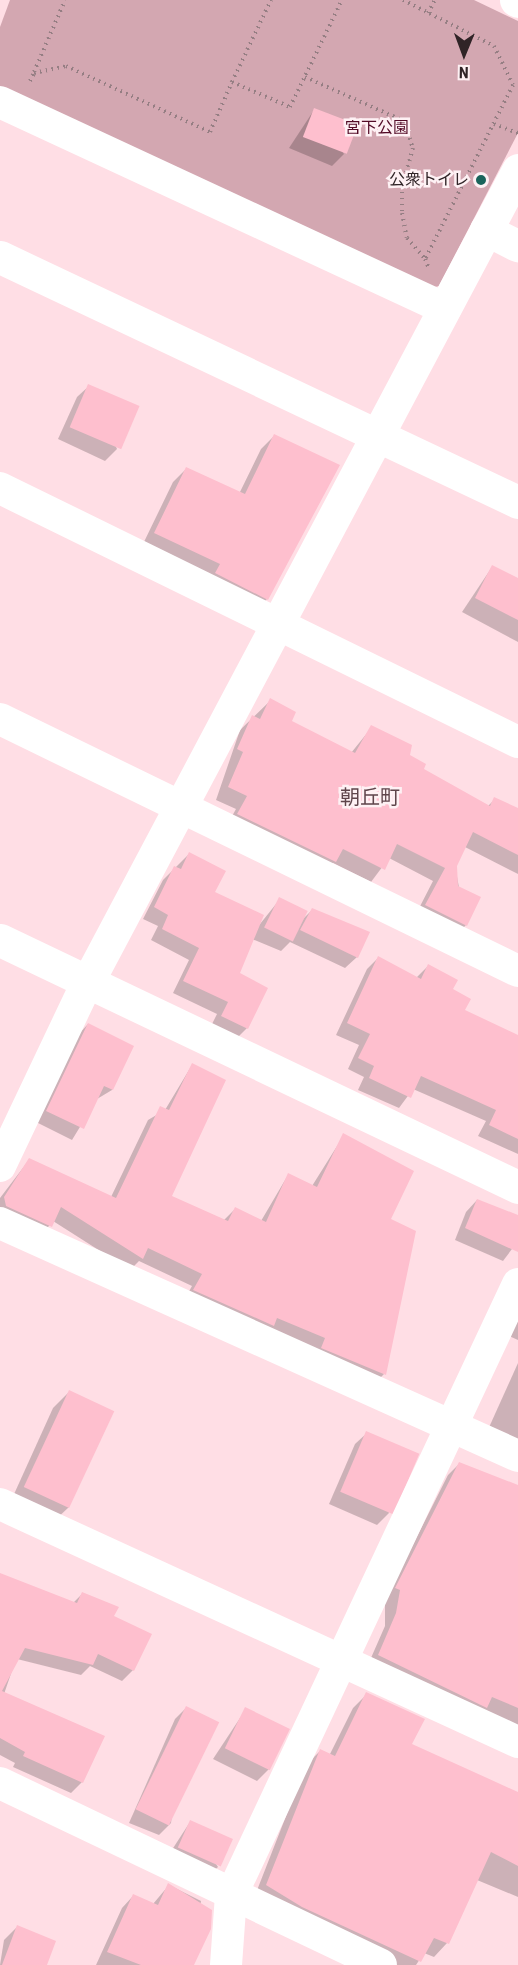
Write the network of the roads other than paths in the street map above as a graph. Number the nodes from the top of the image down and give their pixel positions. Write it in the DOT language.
graph roads {
  1 [pos="8,106"];
  2 [pos="518,170"];
  3 [pos="486,230"];
  4 [pos="518,246"];
  5 [pos="0,256"];
  6 [pos="445,309"];
  7 [pos="377,434"];
  8 [pos="0,488"];
  9 [pos="518,502"];
  10 [pos="276,620"];
  11 [pos="0,720"];
  12 [pos="518,742"];
  13 [pos="182,806"];
  14 [pos="0,940"];
  15 [pos="518,971"];
  16 [pos="88,981"];
  17 [pos="0,1166"];
  18 [pos="518,1187"];
  19 [pos="0,1223"];
  20 [pos="518,1284"];
  21 [pos="453,1426"];
  22 [pos="518,1456"];
  23 [pos="0,1503"];
  24 [pos="345,1660"];
  25 [pos="518,1742"];
  26 [pos="0,1783"];
  27 [pos="231,1896"];
  28 [pos="226,1965"];
  29 [pos="381,1965"];
  1 -- 6 [label="street"];
  2 -- 3 [label="street"];
  3 -- 4 [label="street"];
  3 -- 6 [label="street"];
  5 -- 7 [label="street"];
  6 -- 7 [label="street"];
  7 -- 9 [label="street"];
  7 -- 10 [label="street"];
  8 -- 10 [label="street"];
  10 -- 12 [label="street"];
  10 -- 13 [label="street"];
  11 -- 13 [label="street"];
  13 -- 15 [label="street"];
  13 -- 16 [label="street"];
  14 -- 16 [label="street"];
  16 -- 17 [label="street"];
  16 -- 18 [label="street"];
  19 -- 21 [label="street"];
  20 -- 21 [label="street"];
  21 -- 22 [label="street"];
  21 -- 24 [label="street"];
  23 -- 24 [label="street"];
  24 -- 25 [label="street"];
  24 -- 27 [label="street"];
  26 -- 27 [label="street"];
  27 -- 28 [label="street"];
  27 -- 29 [label="street"];
}
